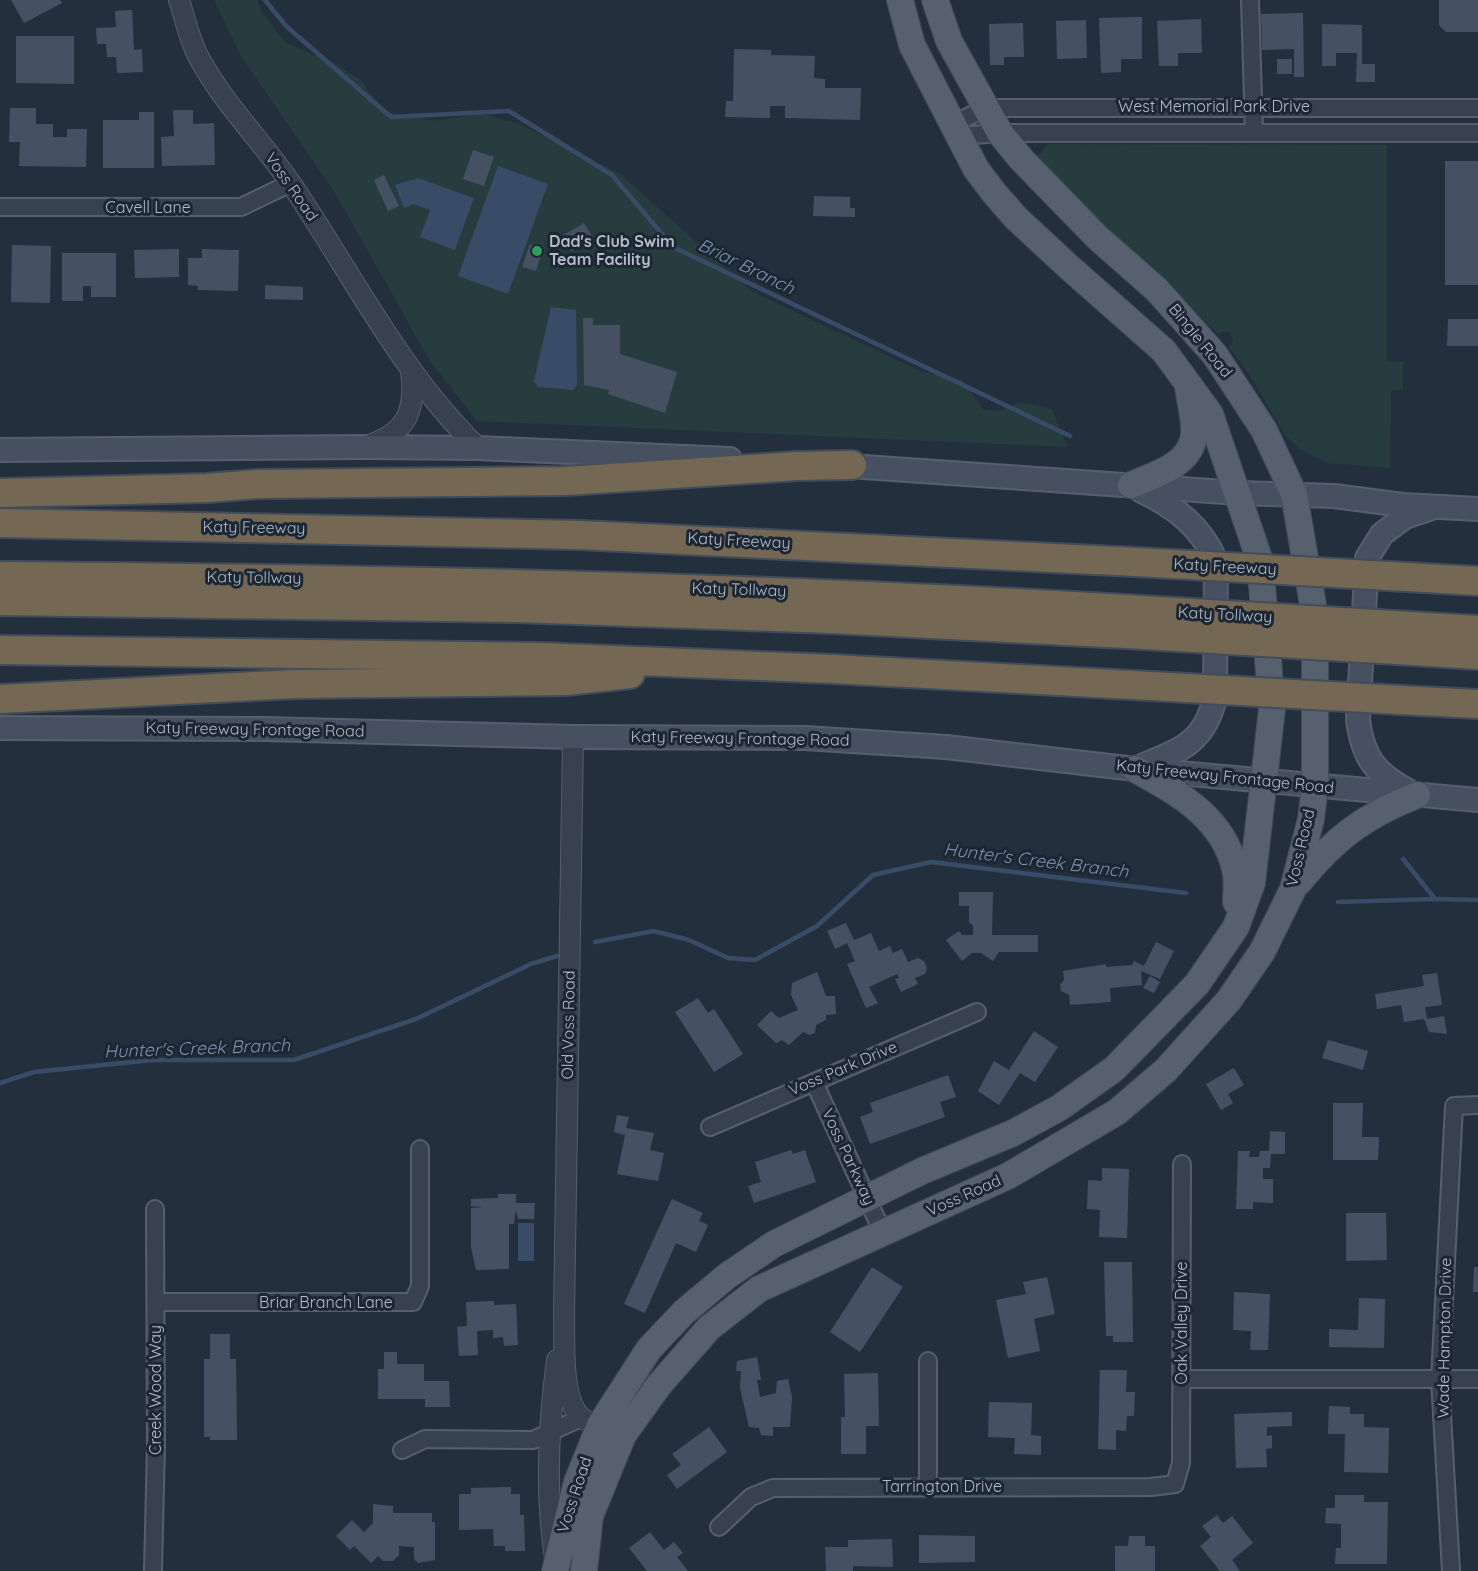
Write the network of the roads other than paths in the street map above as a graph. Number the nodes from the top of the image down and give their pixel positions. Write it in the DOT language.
graph roads {
  1 [pos="179,0"];
  2 [pos="900,0"];
  3 [pos="935,0"];
  4 [pos="1250,0"];
  5 [pos="1254,107"];
  6 [pos="985,108"];
  7 [pos="1395,108"];
  8 [pos="1478,108"];
  9 [pos="957,130"];
  10 [pos="1254,132"];
  11 [pos="1395,132"];
  12 [pos="1000,133"];
  13 [pos="1478,133"];
  14 [pos="291,183"];
  15 [pos="0,207"];
  16 [pos="1098,238"];
  17 [pos="1070,268"];
  18 [pos="411,370"];
  19 [pos="1188,384"];
  20 [pos="364,447"];
  21 [pos="478,448"];
  22 [pos="0,450"];
  23 [pos="852,465"];
  24 [pos="1131,485"];
  25 [pos="0,493"];
  26 [pos="1239,493"];
  27 [pos="1294,494"];
  28 [pos="1437,507"];
  29 [pos="1478,509"];
  30 [pos="0,523"];
  31 [pos="0,576"];
  32 [pos="1478,581"];
  33 [pos="0,601"];
  34 [pos="1143,623"];
  35 [pos="1478,630"];
  36 [pos="1412,639"];
  37 [pos="0,650"];
  38 [pos="1478,655"];
  39 [pos="718,663"];
  40 [pos="0,699"];
  41 [pos="1478,704"];
  42 [pos="0,728"];
  43 [pos="573,737"];
  44 [pos="1135,769"];
  45 [pos="1264,780"];
  46 [pos="1315,786"];
  47 [pos="1416,795"];
  48 [pos="1478,800"];
  49 [pos="1293,890"];
  50 [pos="1236,927"];
  51 [pos="977,1012"];
  52 [pos="814,1082"];
  53 [pos="1092,1084"];
  54 [pos="1478,1106"];
  55 [pos="1117,1112"];
  56 [pos="710,1127"];
  57 [pos="420,1149"];
  58 [pos="1182,1164"];
  59 [pos="867,1198"];
  60 [pos="155,1209"];
  61 [pos="882,1231"];
  62 [pos="157,1302"];
  63 [pos="564,1313"];
  64 [pos="928,1361"];
  65 [pos="1182,1379"];
  66 [pos="1440,1379"];
  67 [pos="1478,1380"];
  68 [pos="591,1421"];
  69 [pos="549,1434"];
  70 [pos="623,1435"];
  71 [pos="402,1450"];
  72 [pos="1177,1482"];
  73 [pos="928,1487"];
  74 [pos="719,1527"];
  75 [pos="555,1566"];
  76 [pos="153,1571"];
  77 [pos="584,1571"];
  78 [pos="1451,1571"];
  1 -- 14 [label="street, Voss Road"];
  2 -- 9 [label="main road, Bingle Road"];
  3 -- 6 [label="main road, Bingle Road"];
  4 -- 5 [label="street"];
  5 -- 6 [label="street, West Memorial Park Drive"];
  5 -- 7 [label="street, West Memorial Park Drive"];
  5 -- 10 [label="street"];
  6 -- 9 [label="street, West Memorial Park Drive"];
  6 -- 12 [label="main road, Bingle Road"];
  7 -- 8 [label="street, West Memorial Park Drive"];
  7 -- 11 [label="street"];
  9 -- 12 [label="street, West Memorial Park Drive"];
  9 -- 17 [label="main road, Bingle Road"];
  10 -- 11 [label="street, West Memorial Park Drive"];
  10 -- 12 [label="street, West Memorial Park Drive"];
  11 -- 13 [label="street, West Memorial Park Drive"];
  12 -- 16 [label="main road, Bingle Road"];
  14 -- 15 [label="street, Cavell Lane"];
  14 -- 18 [label="street, Voss Road"];
  16 -- 17 [label="main road"];
  16 -- 27 [label="main road, Bingle Road"];
  17 -- 19 [label="main road, Bingle Road"];
  18 -- 20 [label="street, Voss Road"];
  18 -- 21 [label="street, Voss Road"];
  19 -- 24 [label="main road"];
  19 -- 26 [label="main road, Bingle Road"];
  20 -- 21 [label="main road"];
  20 -- 22 [label="main road"];
  21 -- 23 [label="main road"];
  23 -- 24 [label="main road"];
  23 -- 25 [label="highway"];
  24 -- 26 [label="main road"];
  24 -- 44 [label="main road"];
  26 -- 27 [label="main road"];
  26 -- 45 [label="main road, Bingle Road"];
  27 -- 28 [label="main road"];
  27 -- 46 [label="main road, Bingle Road"];
  28 -- 29 [label="main road"];
  28 -- 47 [label="main road"];
  30 -- 32 [label="highway, Katy Freeway, bridge"];
  31 -- 34 [label="highway, Katy Tollway"];
  33 -- 34 [label="highway, Katy Tollway"];
  34 -- 36 [label="highway, Katy Tollway, bridge"];
  35 -- 36 [label="highway, Katy Tollway"];
  36 -- 38 [label="highway, Katy Tollway"];
  37 -- 39 [label="highway"];
  39 -- 40 [label="highway"];
  39 -- 41 [label="highway, bridge"];
  42 -- 43 [label="main road, Katy Freeway Frontage Road"];
  43 -- 44 [label="main road, Katy Freeway Frontage Road"];
  43 -- 63 [label="street, Old Voss Road"];
  44 -- 45 [label="main road, Katy Freeway Frontage Road"];
  44 -- 50 [label="main road"];
  45 -- 46 [label="main road, Katy Freeway Frontage Road"];
  45 -- 50 [label="main road, Voss Road"];
  46 -- 47 [label="main road, Katy Freeway Frontage Road"];
  46 -- 49 [label="main road, Voss Road"];
  47 -- 48 [label="main road, Katy Freeway Frontage Road"];
  47 -- 49 [label="main road"];
  49 -- 55 [label="main road, Voss Road"];
  50 -- 53 [label="main road, Voss Road"];
  51 -- 52 [label="street, Voss Park Drive"];
  52 -- 56 [label="street, Voss Park Drive"];
  52 -- 59 [label="street, Voss Parkway"];
  53 -- 55 [label="main road"];
  53 -- 59 [label="main road, Voss Road"];
  54 -- 66 [label="street, Wade Hampton Drive"];
  55 -- 61 [label="main road, Voss Road"];
  57 -- 62 [label="street, Briar Branch Lane"];
  58 -- 65 [label="street, Oak Valley Drive"];
  59 -- 61 [label="street, Voss Parkway"];
  59 -- 68 [label="main road, Voss Road"];
  60 -- 62 [label="street, Creek Wood Way"];
  61 -- 70 [label="main road, Voss Road"];
  62 -- 76 [label="street, Creek Wood Way"];
  63 -- 68 [label="street, Old Voss Road"];
  63 -- 69 [label="street, Old Voss Road"];
  64 -- 73 [label="street"];
  65 -- 66 [label="street"];
  65 -- 72 [label="street, Oak Valley Drive"];
  66 -- 67 [label="street"];
  66 -- 78 [label="street, Wade Hampton Drive"];
  68 -- 69 [label="street"];
  68 -- 70 [label="street"];
  68 -- 75 [label="main road, Voss Road"];
  69 -- 71 [label="street"];
  69 -- 75 [label="street, Old Voss Road"];
  70 -- 77 [label="main road, Voss Road"];
  72 -- 73 [label="street, Tarrington Drive"];
  73 -- 74 [label="street, Tarrington Drive"];
}
